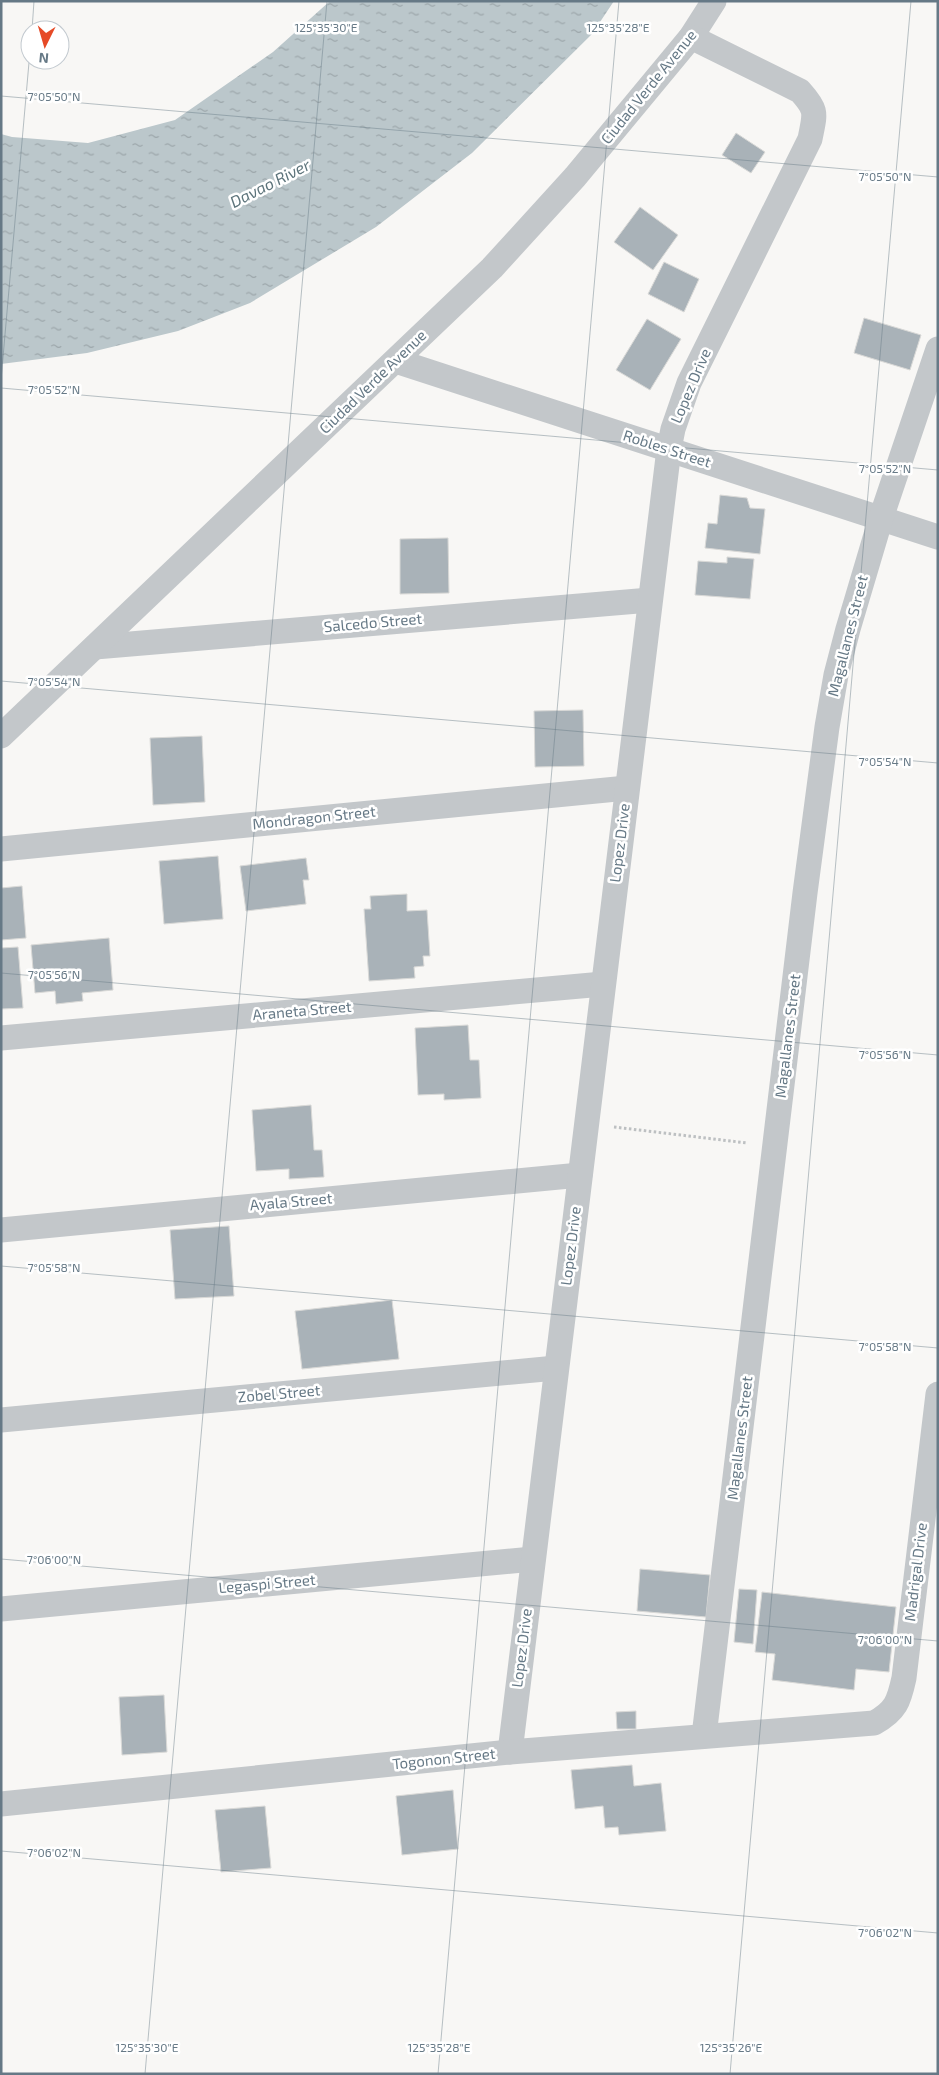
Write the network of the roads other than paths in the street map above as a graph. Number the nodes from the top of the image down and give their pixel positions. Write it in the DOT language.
graph roads {
  1 [pos="714,1"];
  2 [pos="691,37"];
  3 [pos="938,349"];
  4 [pos="396,361"];
  5 [pos="669,449"];
  6 [pos="881,518"];
  7 [pos="938,536"];
  8 [pos="650,600"];
  9 [pos="95,647"];
  10 [pos="1,736"];
  11 [pos="627,788"];
  12 [pos="1,849"];
  13 [pos="603,984"];
  14 [pos="1,1038"];
  15 [pos="580,1175"];
  16 [pos="1,1230"];
  17 [pos="556,1368"];
  18 [pos="938,1394"];
  19 [pos="1,1420"];
  20 [pos="533,1559"];
  21 [pos="1,1609"];
  22 [pos="886,1716"];
  23 [pos="704,1736"];
  24 [pos="510,1752"];
  25 [pos="1,1804"];
  1 -- 2 [label="street, Ciudad Verde Avenue"];
  2 -- 4 [label="street, Ciudad Verde Avenue"];
  2 -- 5 [label="street, Lopez Drive"];
  3 -- 6 [label="street, Magallanes Street"];
  4 -- 5 [label="street, Robles Street"];
  4 -- 9 [label="street, Ciudad Verde Avenue"];
  5 -- 6 [label="street, Robles Street"];
  5 -- 8 [label="street, Lopez Drive"];
  6 -- 7 [label="street, Robles Street"];
  6 -- 23 [label="street, Magallanes Street"];
  8 -- 9 [label="street, Salcedo Street"];
  8 -- 11 [label="street, Lopez Drive"];
  9 -- 10 [label="street, Ciudad Verde Avenue"];
  11 -- 12 [label="street, Mondragon Street"];
  11 -- 13 [label="street, Lopez Drive"];
  13 -- 14 [label="street, Araneta Street"];
  13 -- 15 [label="street, Lopez Drive"];
  15 -- 16 [label="street, Ayala Street"];
  15 -- 17 [label="street, Lopez Drive"];
  17 -- 19 [label="street, Zobel Street"];
  17 -- 20 [label="street, Lopez Drive"];
  18 -- 22 [label="street, Madrigal Drive"];
  20 -- 21 [label="street, Legaspi Street"];
  20 -- 24 [label="street, Lopez Drive"];
  22 -- 23 [label="street, Togonon Street"];
  23 -- 24 [label="street, Togonon Street"];
  24 -- 25 [label="street, Togonon Street"];
}
